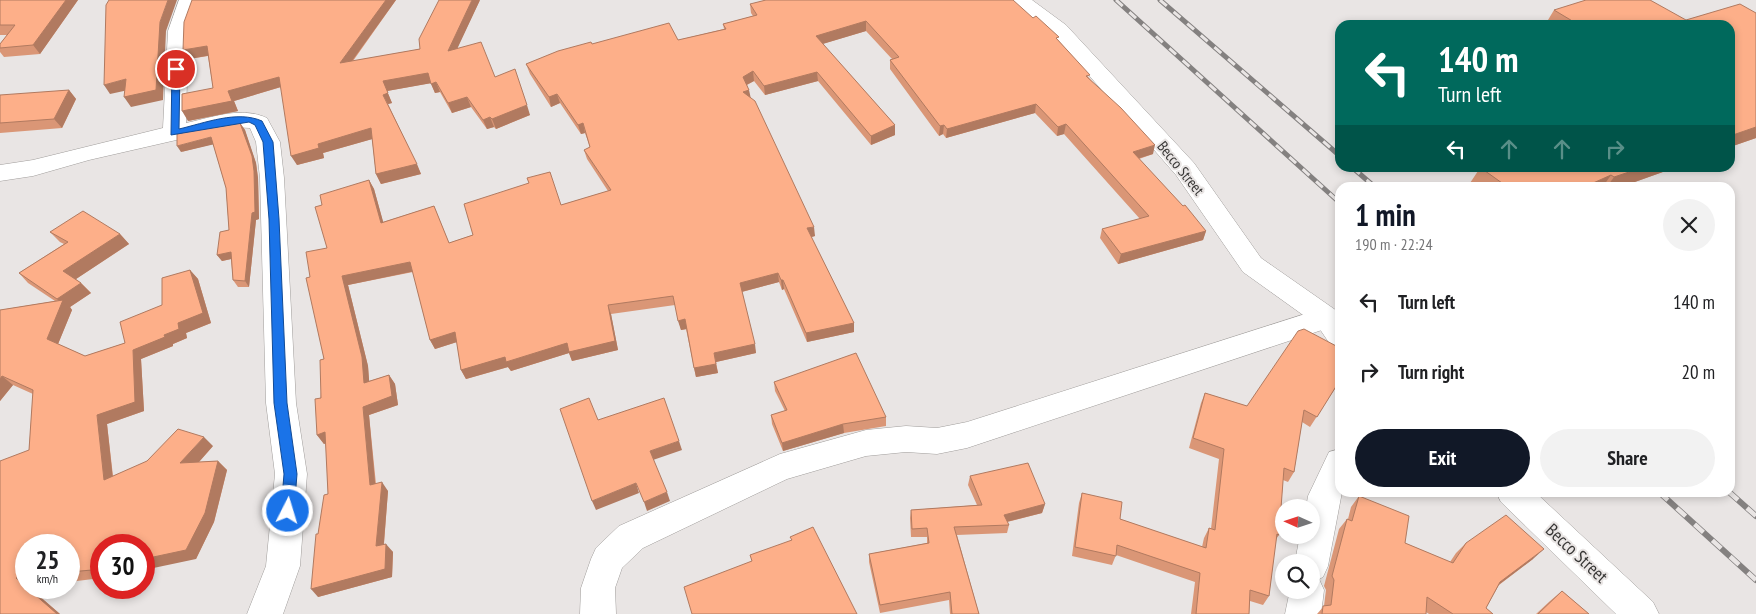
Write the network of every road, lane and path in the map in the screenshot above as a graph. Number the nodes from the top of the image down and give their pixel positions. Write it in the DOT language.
graph roads {
  1 [pos="189,0"];
  2 [pos="1019,0"];
  3 [pos="174,133"];
  4 [pos="0,173"];
  5 [pos="1334,327"];
  6 [pos="1335,473"];
  7 [pos="1517,497"];
  8 [pos="1313,554"];
  9 [pos="1306,599"];
  10 [pos="265,614"];
  11 [pos="598,614"];
  12 [pos="1303,614"];
  13 [pos="1641,614"];
  1 -- 3 [label="street"];
  2 -- 5 [label="street, Becco Street"];
  3 -- 4 [label="street"];
  3 -- 10 [label="street"];
  5 -- 11 [label="street"];
  6 -- 8 [label="street"];
  7 -- 13 [label="street, Becco Street"];
  9 -- 12 [label="street"];
}
